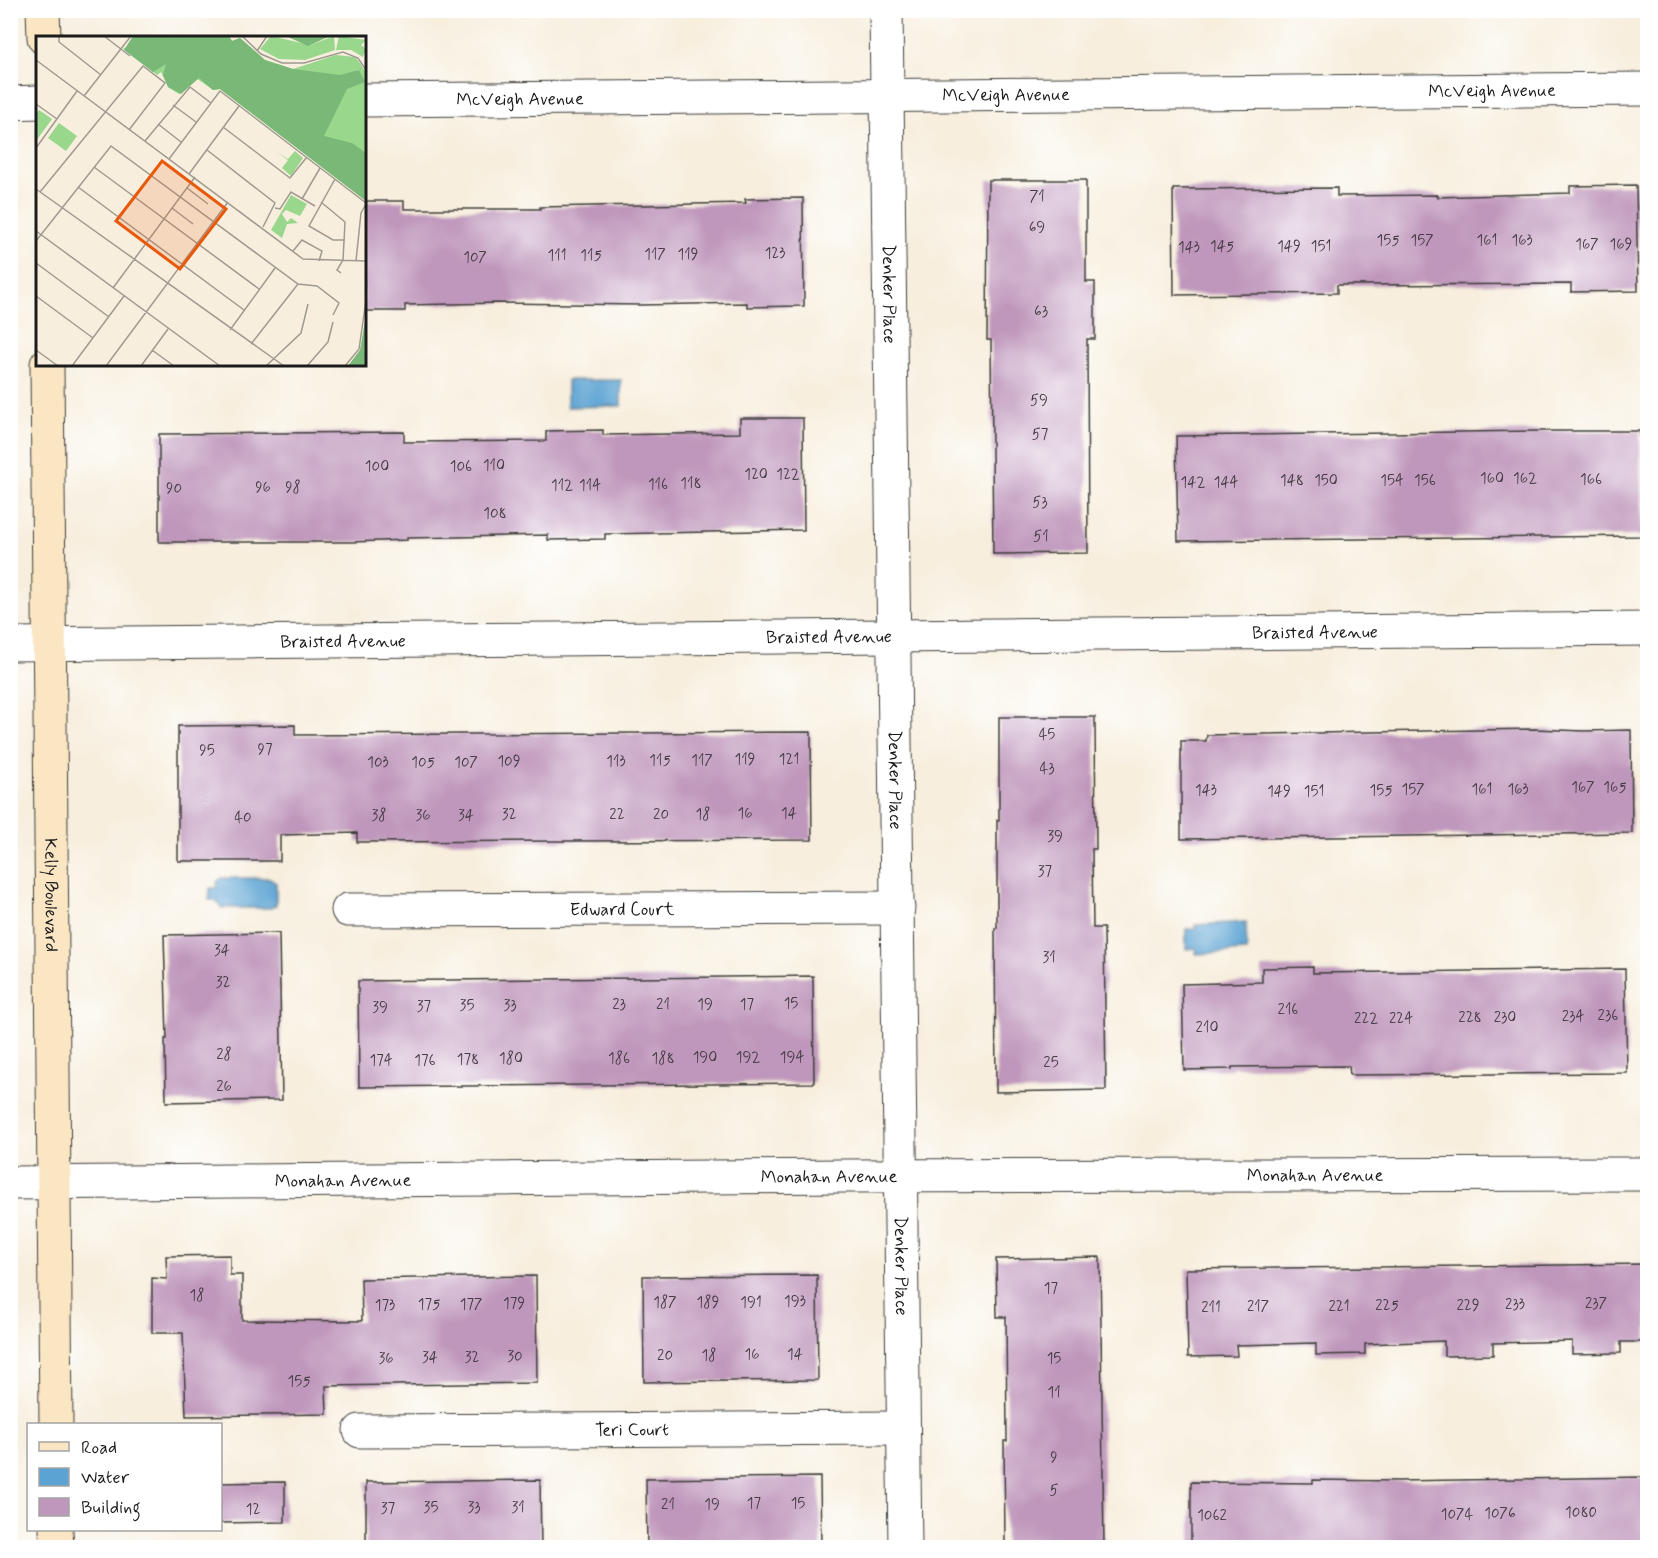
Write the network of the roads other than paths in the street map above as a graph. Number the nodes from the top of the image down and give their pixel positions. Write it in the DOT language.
graph roads {
  1 [pos="43,10"];
  2 [pos="886,10"];
  3 [pos="44,36"];
  4 [pos="1647,89"];
  5 [pos="887,95"];
  6 [pos="366,100"];
  7 [pos="36,102"];
  8 [pos="10,103"];
  9 [pos="47,366"];
  10 [pos="1647,629"];
  11 [pos="894,635"];
  12 [pos="10,644"];
  13 [pos="50,644"];
  14 [pos="898,908"];
  15 [pos="348,910"];
  16 [pos="1647,1174"];
  17 [pos="900,1176"];
  18 [pos="10,1184"];
  19 [pos="54,1184"];
  20 [pos="56,1423"];
  21 [pos="902,1428"];
  22 [pos="360,1431"];
  23 [pos="56,1531"];
  24 [pos="57,1548"];
  25 [pos="905,1548"];
  1 -- 3 [label="street"];
  2 -- 5 [label="street, Denker Place"];
  4 -- 5 [label="street, McVeigh Avenue"];
  5 -- 6 [label="street, McVeigh Avenue"];
  5 -- 11 [label="street, Denker Place"];
  7 -- 8 [label="street"];
  9 -- 13 [label="street, Kelly Boulevard"];
  10 -- 11 [label="street, Braisted Avenue"];
  11 -- 13 [label="street, Braisted Avenue"];
  11 -- 14 [label="street, Denker Place"];
  12 -- 13 [label="street, Braisted Avenue"];
  13 -- 19 [label="street, Kelly Boulevard"];
  14 -- 15 [label="street, Edward Court"];
  14 -- 17 [label="street, Denker Place"];
  16 -- 17 [label="street, Monahan Avenue"];
  17 -- 19 [label="street, Monahan Avenue"];
  17 -- 21 [label="street, Denker Place"];
  18 -- 19 [label="street, Monahan Avenue"];
  19 -- 20 [label="street, Kelly Boulevard"];
  21 -- 22 [label="street, Teri Court"];
  21 -- 25 [label="street, Denker Place"];
  23 -- 24 [label="street"];
}
